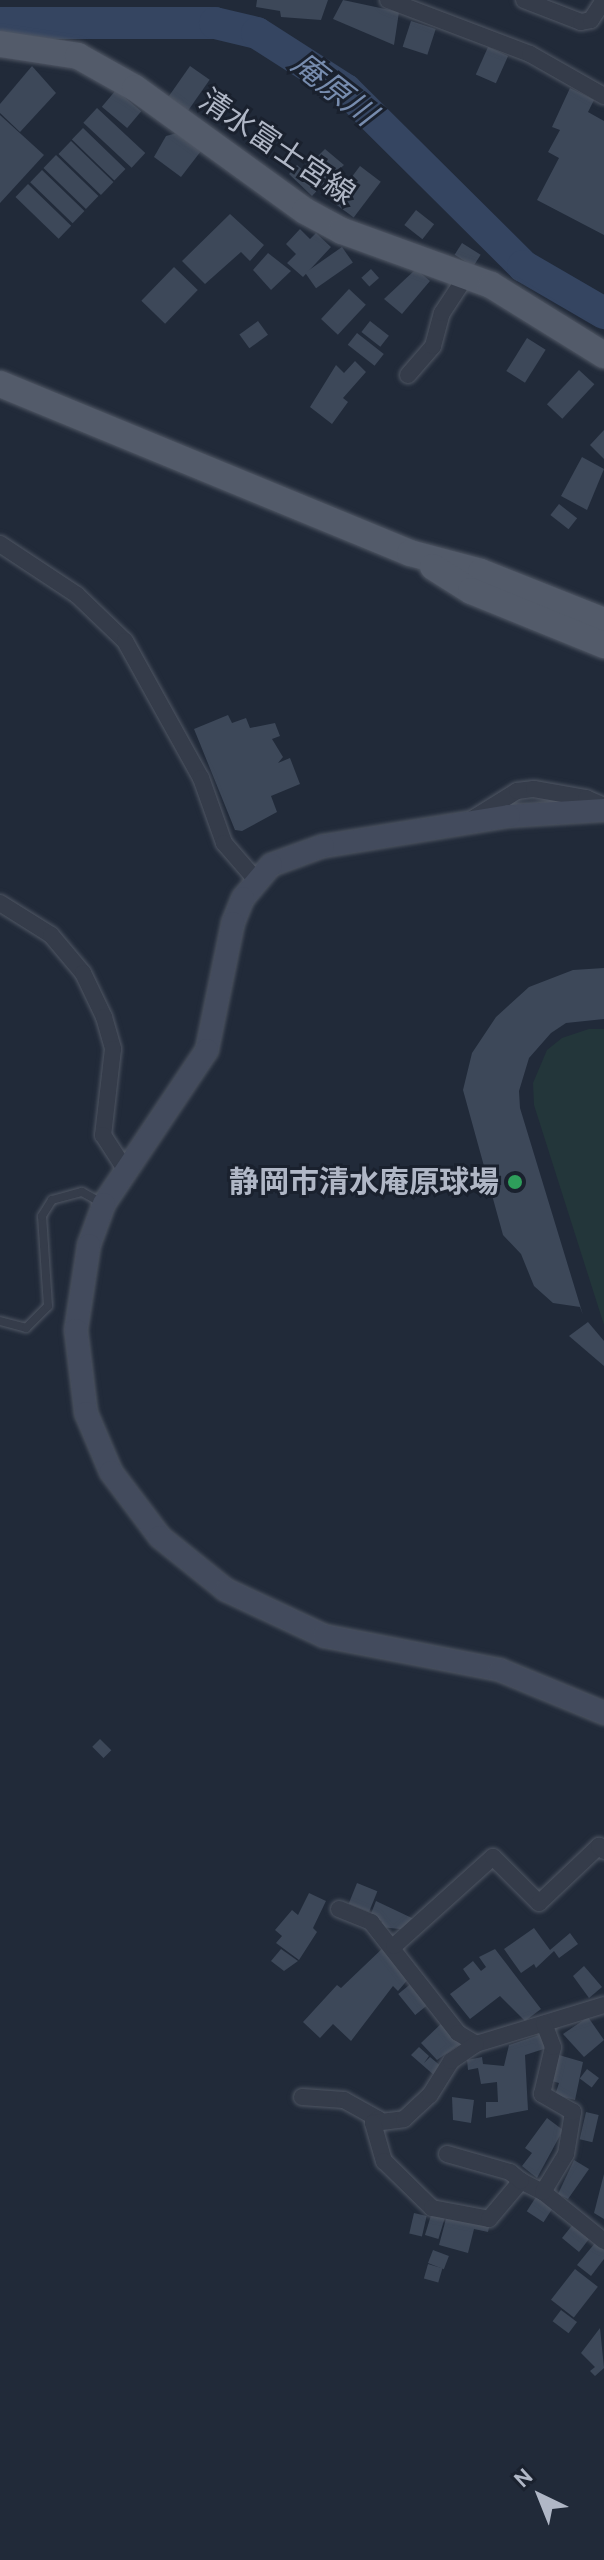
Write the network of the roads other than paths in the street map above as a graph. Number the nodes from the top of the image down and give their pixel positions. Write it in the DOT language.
graph roads {
  1 [pos="388,0"];
  2 [pos="524,0"];
  3 [pos="604,0"];
  4 [pos="0,44"];
  5 [pos="604,76"];
  6 [pos="587,86"];
  7 [pos="604,96"];
  8 [pos="467,275"];
  9 [pos="604,355"];
  10 [pos="408,375"];
  11 [pos="0,384"];
  12 [pos="0,544"];
  13 [pos="410,553"];
  14 [pos="604,621"];
  15 [pos="604,645"];
  16 [pos="604,808"];
  17 [pos="256,880"];
  18 [pos="0,903"];
  19 [pos="125,1169"];
  20 [pos="104,1204"];
  21 [pos="0,1321"];
  22 [pos="604,1713"];
  23 [pos="604,1851"];
  24 [pos="339,1909"];
  25 [pos="394,1946"];
  26 [pos="604,2005"];
  27 [pos="544,2024"];
  28 [pos="476,2044"];
  29 [pos="302,2097"];
  30 [pos="373,2123"];
  31 [pos="447,2154"];
  32 [pos="521,2181"];
  33 [pos="543,2192"];
  34 [pos="604,2241"];
  1 -- 6 [label="street"];
  2 -- 3 [label="street"];
  4 -- 8 [label="main road, 清水富士宮線"];
  5 -- 6 [label="street"];
  6 -- 7 [label="street"];
  8 -- 9 [label="main road, 清水富士宮線"];
  8 -- 10 [label="street"];
  11 -- 13 [label="main road"];
  12 -- 17 [label="street"];
  13 -- 14 [label="main road"];
  13 -- 15 [label="main road"];
  16 -- 17 [label="street"];
  17 -- 19 [label="street"];
  18 -- 19 [label="street"];
  19 -- 20 [label="street"];
  20 -- 21 [label="lane"];
  20 -- 22 [label="street"];
  23 -- 25 [label="street"];
  24 -- 25 [label="street"];
  25 -- 28 [label="street"];
  26 -- 27 [label="street"];
  27 -- 28 [label="street"];
  27 -- 33 [label="street"];
  28 -- 30 [label="street"];
  29 -- 30 [label="street"];
  30 -- 32 [label="street"];
  31 -- 32 [label="street"];
  32 -- 33 [label="street"];
  33 -- 34 [label="street"];
}
